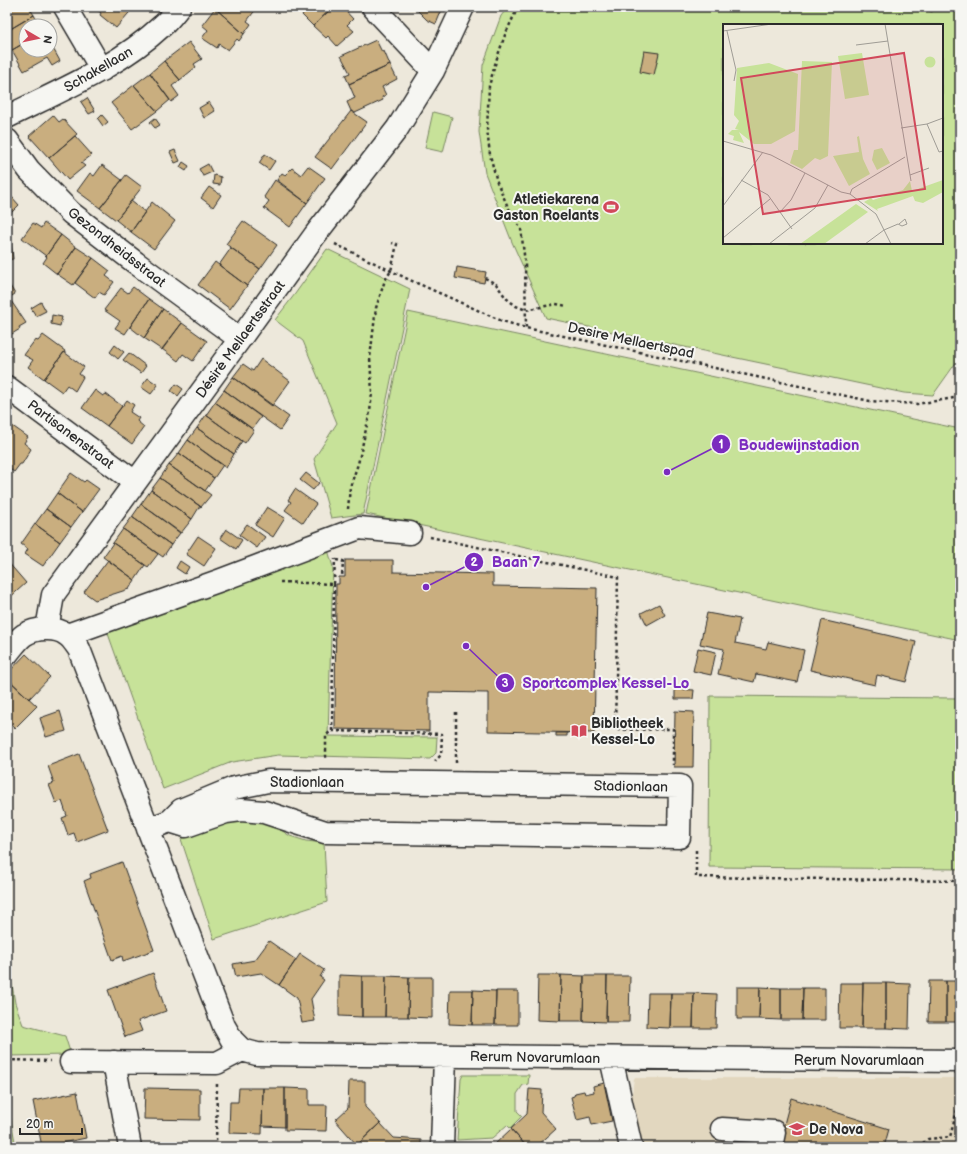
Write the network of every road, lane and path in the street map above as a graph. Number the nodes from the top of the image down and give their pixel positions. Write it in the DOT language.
graph roads {
  1 [pos="65,7"];
  2 [pos="179,7"];
  3 [pos="373,7"];
  4 [pos="463,7"];
  5 [pos="518,7"];
  6 [pos="932,7"];
  7 [pos="932,12"];
  8 [pos="102,70"];
  9 [pos="433,71"];
  10 [pos="7,118"];
  11 [pos="7,140"];
  12 [pos="314,235"];
  13 [pos="392,243"];
  14 [pos="391,271"];
  15 [pos="485,278"];
  16 [pos="568,306"];
  17 [pos="526,310"];
  18 [pos="526,328"];
  19 [pos="240,339"];
  20 [pos="7,387"];
  21 [pos="960,397"];
  22 [pos="135,482"];
  23 [pos="349,532"];
  24 [pos="410,533"];
  25 [pos="343,561"];
  26 [pos="342,577"];
  27 [pos="277,582"];
  28 [pos="57,632"];
  29 [pos="7,654"];
  30 [pos="456,712"];
  31 [pos="332,731"];
  32 [pos="326,762"];
  33 [pos="433,763"];
  34 [pos="455,770"];
  35 [pos="680,786"];
  36 [pos="170,821"];
  37 [pos="148,829"];
  38 [pos="679,837"];
  39 [pos="960,881"];
  40 [pos="242,1050"];
  41 [pos="445,1056"];
  42 [pos="611,1058"];
  43 [pos="7,1060"];
  44 [pos="960,1061"];
  45 [pos="71,1062"];
  46 [pos="114,1062"];
  47 [pos="217,1063"];
  48 [pos="960,1099"];
  49 [pos="7,1126"];
  50 [pos="722,1128"];
  51 [pos="11,1147"];
  52 [pos="130,1147"];
  53 [pos="216,1147"];
  54 [pos="442,1147"];
  55 [pos="631,1147"];
  56 [pos="771,1147"];
  57 [pos="918,1147"];
  1 -- 8 [label="street"];
  2 -- 8 [label="street, Schakellaan"];
  3 -- 9 [label="street"];
  4 -- 9 [label="street, Désiré Mellaertsstraat"];
  5 -- 17 [label="path"];
  6 -- 7 [label="path"];
  8 -- 10 [label="street, Schakellaan"];
  9 -- 12 [label="street, Désiré Mellaertsstraat"];
  11 -- 19 [label="street, Gezondheidsstraat"];
  12 -- 14 [label="path, Desire Mellaertspad"];
  12 -- 19 [label="street, Désiré Mellaertsstraat"];
  13 -- 14 [label="path"];
  14 -- 18 [label="path, Desire Mellaertspad"];
  14 -- 23 [label="path"];
  15 -- 17 [label="path"];
  16 -- 17 [label="path"];
  17 -- 18 [label="path"];
  18 -- 21 [label="path, Desire Mellaertspad"];
  19 -- 22 [label="street, Désiré Mellaertsstraat"];
  20 -- 22 [label="street, Partisanenstraat"];
  22 -- 28 [label="street, Désiré Mellaertsstraat"];
  23 -- 24 [label="street"];
  23 -- 28 [label="street"];
  24 -- 35 [label="path"];
  25 -- 26 [label="path"];
  27 -- 31 [label="path"];
  28 -- 29 [label="street"];
  28 -- 37 [label="street"];
  30 -- 34 [label="path"];
  31 -- 32 [label="path"];
  31 -- 33 [label="path"];
  35 -- 36 [label="street, Stadionlaan"];
  35 -- 38 [label="street, Stadionlaan"];
  36 -- 37 [label="street, Stadionlaan"];
  36 -- 38 [label="street"];
  37 -- 40 [label="street"];
  38 -- 39 [label="path"];
  40 -- 41 [label="street, Rerum Novarumlaan"];
  40 -- 47 [label="street"];
  41 -- 42 [label="street, Rerum Novarumlaan"];
  41 -- 54 [label="street"];
  42 -- 44 [label="street, Rerum Novarumlaan"];
  42 -- 55 [label="street"];
  43 -- 45 [label="path"];
  45 -- 46 [label="street"];
  46 -- 47 [label="street"];
  46 -- 52 [label="street"];
  47 -- 53 [label="path"];
  48 -- 57 [label="path"];
  49 -- 51 [label="path"];
  50 -- 56 [label="street"];
}
